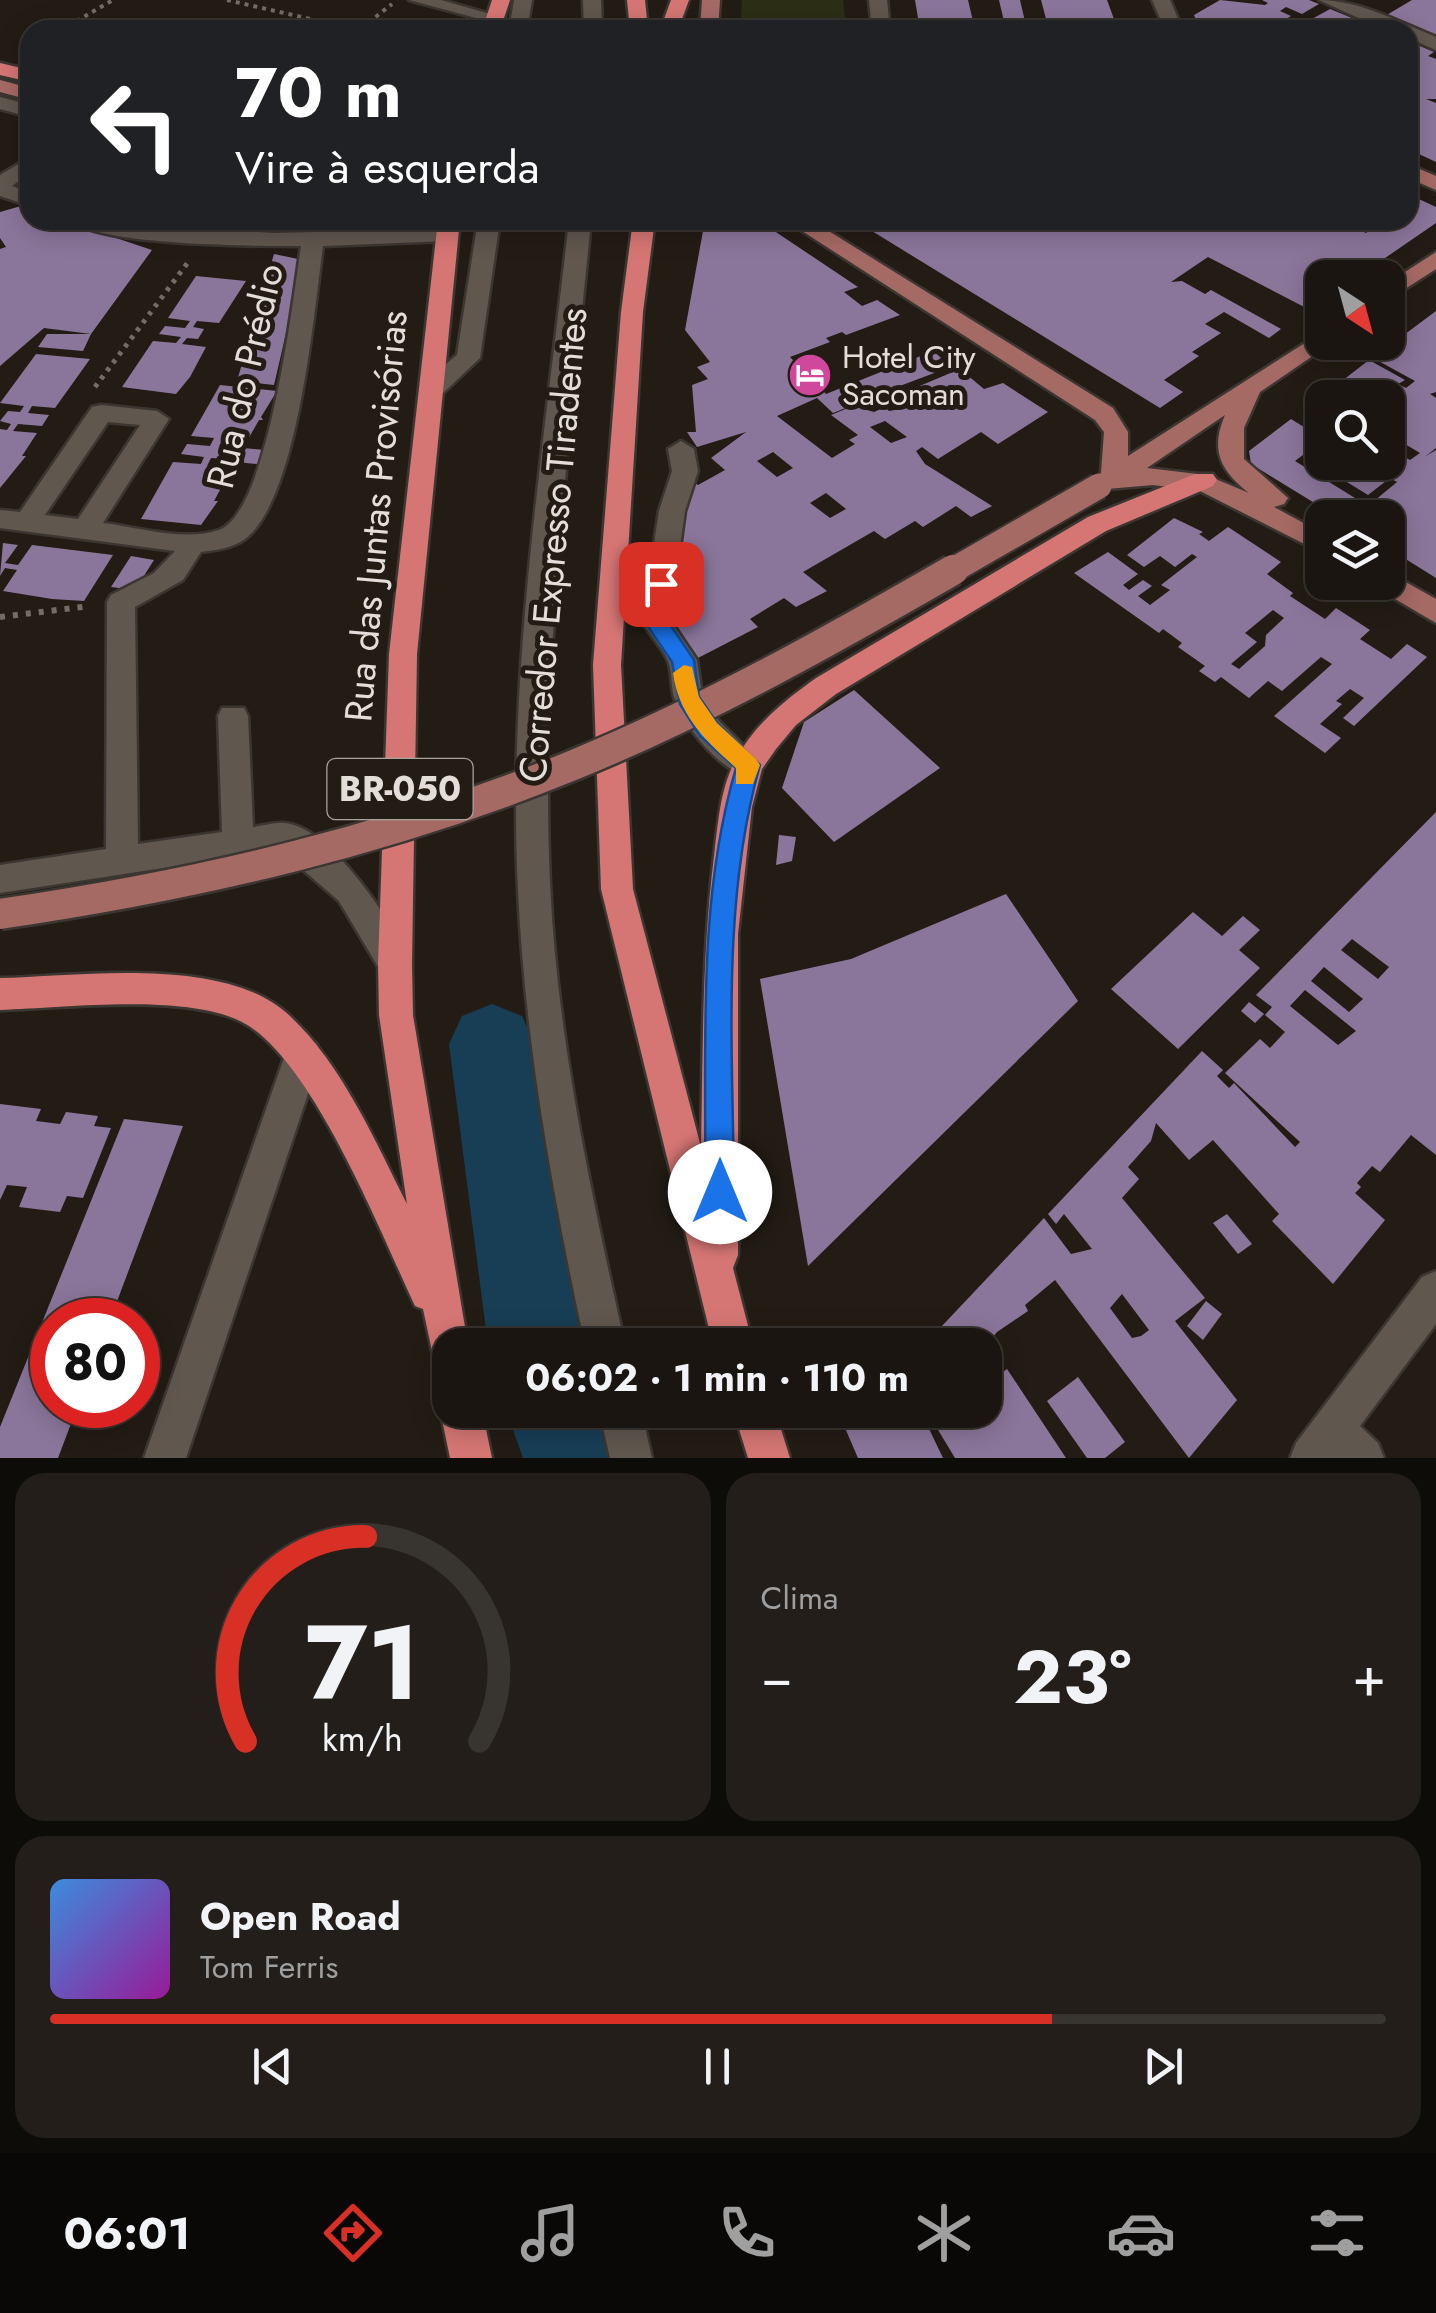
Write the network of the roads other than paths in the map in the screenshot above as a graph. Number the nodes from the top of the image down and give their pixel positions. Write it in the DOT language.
graph roads {
  1 [pos="418,0"];
  2 [pos="1328,0"];
  3 [pos="495,16"];
  4 [pos="1377,20"];
  5 [pos="20,170"];
  6 [pos="0,187"];
  7 [pos="144,230"];
  8 [pos="429,230"];
  9 [pos="448,230"];
  10 [pos="487,230"];
  11 [pos="579,230"];
  12 [pos="643,230"];
  13 [pos="812,230"];
  14 [pos="313,242"];
  15 [pos="1436,259"];
  16 [pos="1405,282"];
  17 [pos="1305,351"];
  18 [pos="432,389"];
  19 [pos="1248,392"];
  20 [pos="681,449"];
  21 [pos="1204,480"];
  22 [pos="1106,482"];
  23 [pos="1305,519"];
  24 [pos="13,521"];
  25 [pos="85,530"];
  26 [pos="1305,535"];
  27 [pos="190,543"];
  28 [pos="1405,593"];
  29 [pos="1436,613"];
  30 [pos="233,716"];
  31 [pos="748,765"];
  32 [pos="238,844"];
  33 [pos="122,862"];
  34 [pos="0,879"];
  35 [pos="0,914"];
  36 [pos="395,964"];
  37 [pos="0,994"];
  38 [pos="302,1055"];
  39 [pos="1436,1291"];
  40 [pos="719,1303"];
  41 [pos="442,1318"];
  42 [pos="444,1328"];
  43 [pos="602,1328"];
  44 [pos="727,1328"];
  45 [pos="465,1428"];
  46 [pos="624,1428"];
  47 [pos="760,1428"];
  48 [pos="1335,1448"];
  49 [pos="165,1458"];
  50 [pos="471,1458"];
  51 [pos="630,1458"];
  52 [pos="769,1458"];
  1 -- 3 [label="street"];
  2 -- 4 [label="street"];
  5 -- 6 [label="street"];
  7 -- 14 [label="street"];
  8 -- 14 [label="street"];
  9 -- 18 [label="highway, Rua das Juntas Provisórias / BR-050"];
  10 -- 18 [label="street"];
  11 -- 43 [label="street, Corredor Expresso Tiradentes"];
  12 -- 40 [label="highway"];
  13 -- 22 [label="main road"];
  14 -- 27 [label="street, Rua do Prédio"];
  15 -- 16 [label="main road"];
  17 -- 19 [label="main road"];
  18 -- 36 [label="highway, Rua das Juntas Provisórias / BR-050"];
  19 -- 22 [label="main road"];
  19 -- 23 [label="main road"];
  20 -- 31 [label="street"];
  21 -- 22 [label="main road"];
  21 -- 26 [label="main road"];
  21 -- 31 [label="highway"];
  22 -- 35 [label="main road, bridge"];
  24 -- 25 [label="street"];
  24 -- 25 [label="street"];
  25 -- 27 [label="street"];
  27 -- 33 [label="street"];
  28 -- 29 [label="main road"];
  30 -- 32 [label="street"];
  31 -- 40 [label="highway"];
  32 -- 33 [label="street"];
  32 -- 36 [label="street"];
  33 -- 34 [label="street"];
  36 -- 41 [label="highway, Rua das Juntas Provisórias / BR-050"];
  37 -- 38 [label="highway"];
  38 -- 41 [label="highway"];
  38 -- 49 [label="street"];
  39 -- 48 [label="street"];
  40 -- 44 [label="highway"];
  41 -- 42 [label="highway, Rua das Juntas Provisórias / BR-050"];
  45 -- 50 [label="highway"];
  46 -- 51 [label="street"];
  47 -- 52 [label="highway"];
}
